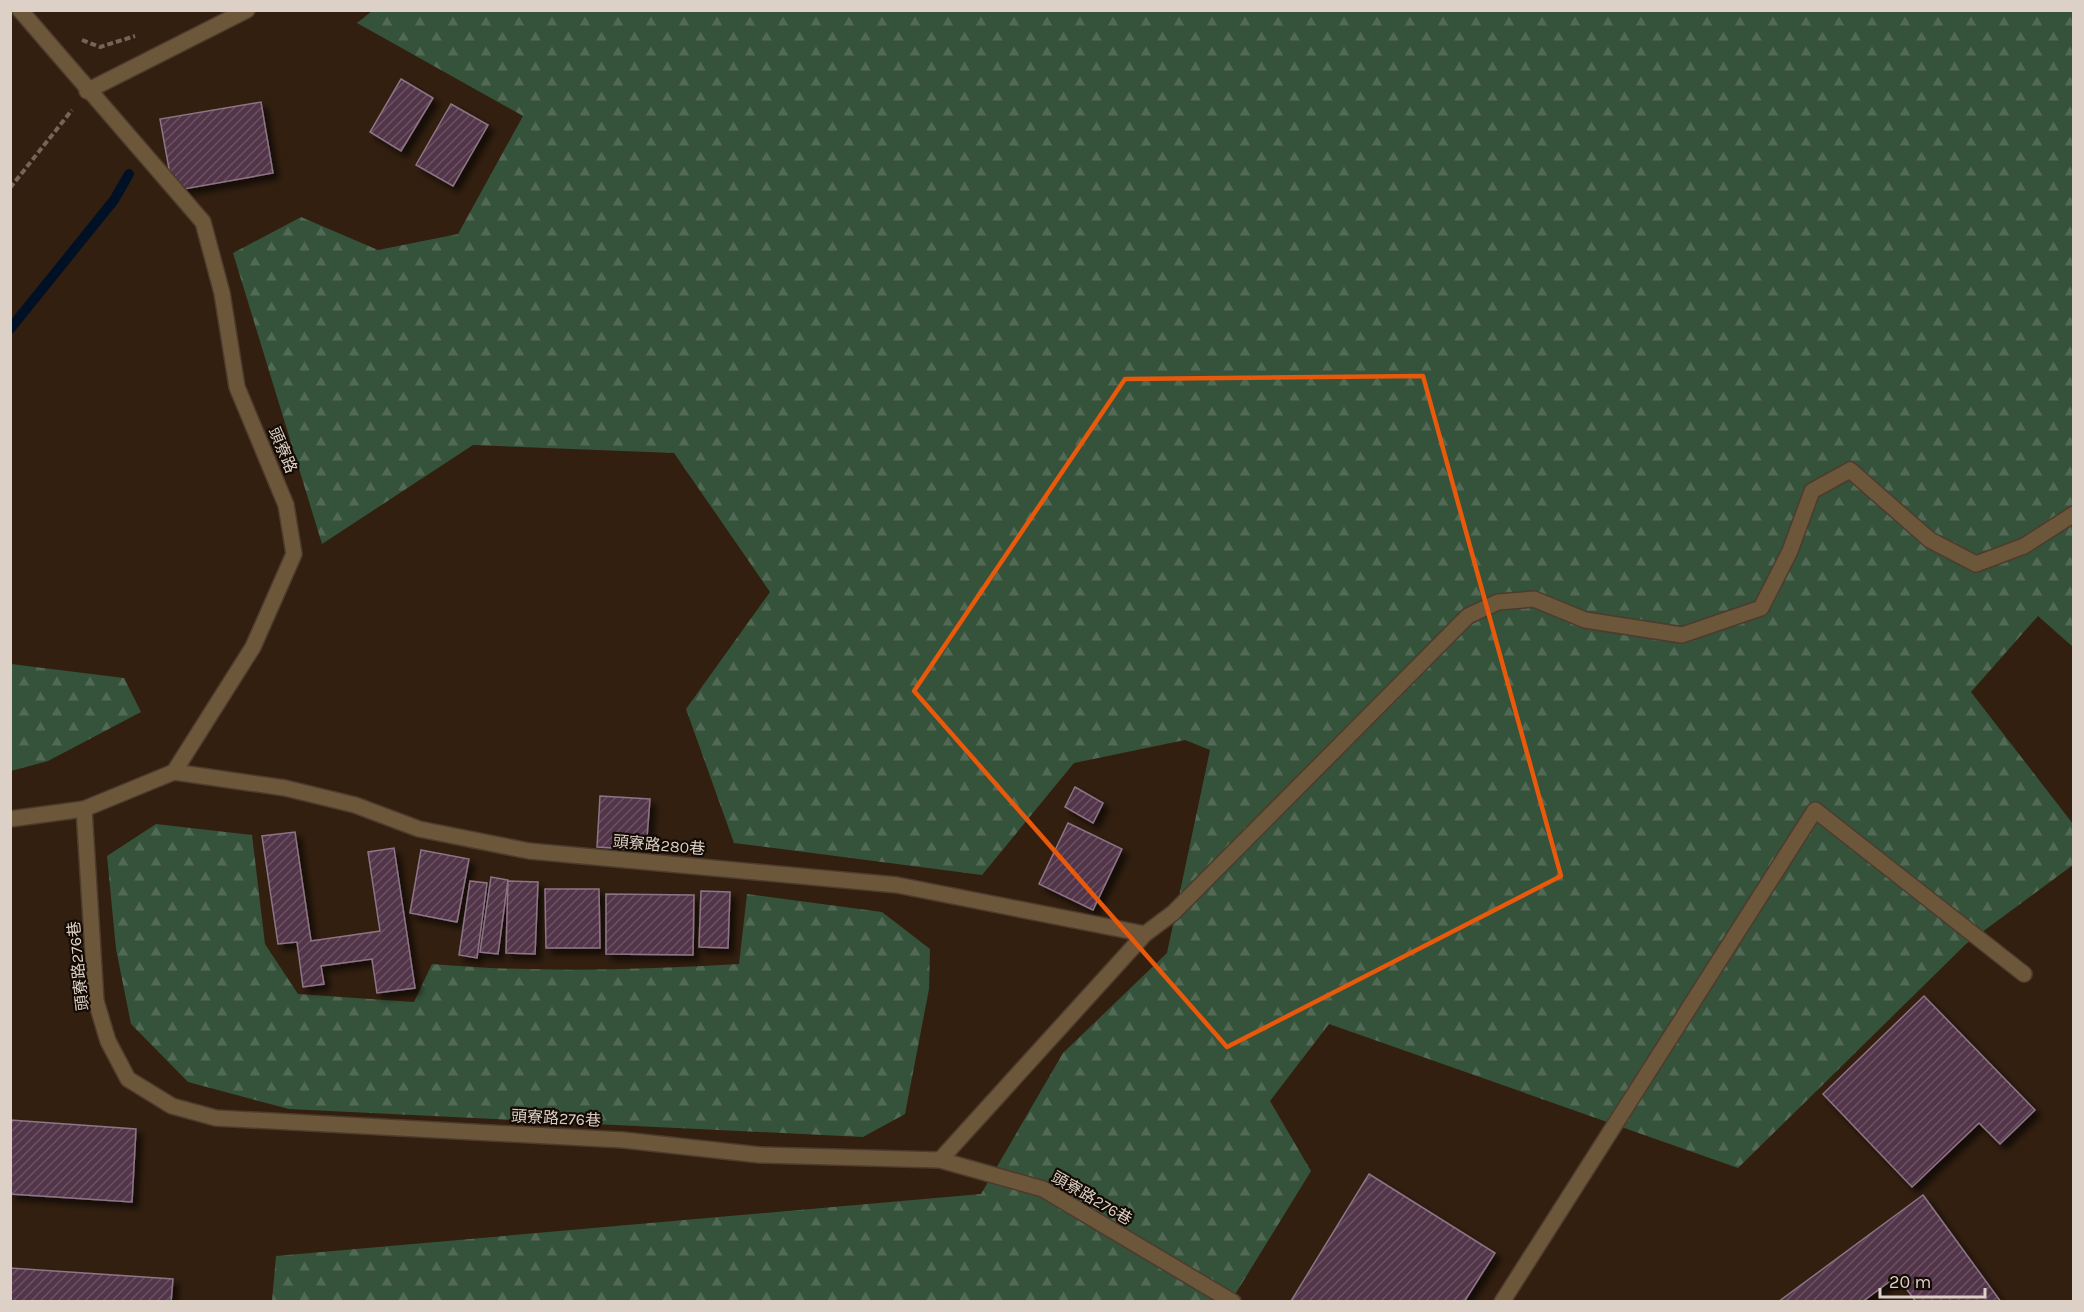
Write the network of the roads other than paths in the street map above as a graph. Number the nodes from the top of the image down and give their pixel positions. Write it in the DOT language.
graph roads {
  1 [pos="20,10"];
  2 [pos="247,10"];
  3 [pos="87,91"];
  4 [pos="2073,514"];
  5 [pos="174,772"];
  6 [pos="84,809"];
  7 [pos="10,819"];
  8 [pos="1145,934"];
  9 [pos="2024,974"];
  10 [pos="940,1160"];
  11 [pos="1233,1302"];
  12 [pos="1502,1302"];
  1 -- 3 [label="street, 頭寮路"];
  2 -- 3 [label="street"];
  3 -- 5 [label="street, 頭寮路"];
  4 -- 8 [label="street"];
  5 -- 6 [label="street"];
  5 -- 8 [label="street, 頭寮路280巷"];
  6 -- 7 [label="street"];
  6 -- 10 [label="street, 頭寮路276巷"];
  8 -- 10 [label="street"];
  9 -- 12 [label="street"];
  10 -- 11 [label="street, 頭寮路276巷"];
}
